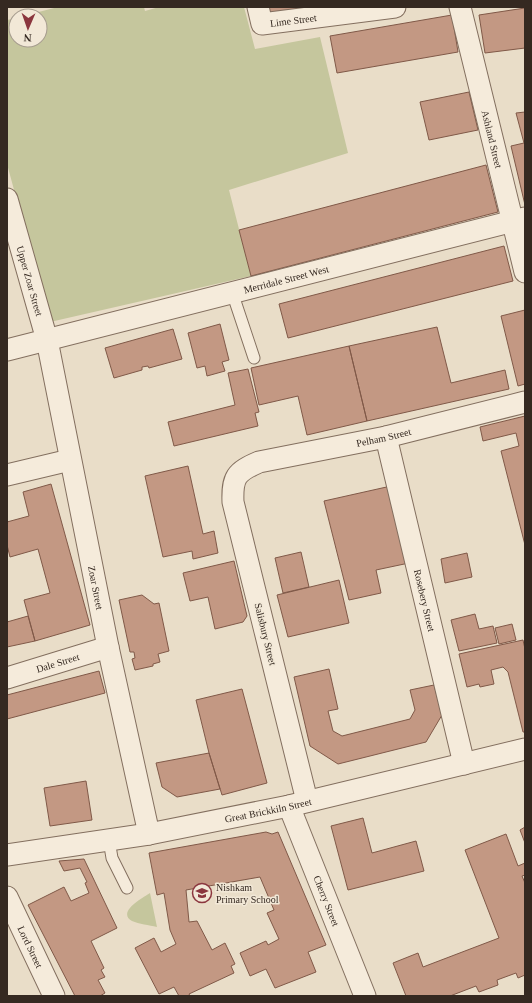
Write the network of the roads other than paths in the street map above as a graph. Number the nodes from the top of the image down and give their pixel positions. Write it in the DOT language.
graph roads {
  1 [pos="395,7"];
  2 [pos="460,7"];
  3 [pos="260,16"];
  4 [pos="7,199"];
  5 [pos="519,219"];
  6 [pos="525,272"];
  7 [pos="232,292"];
  8 [pos="47,340"];
  9 [pos="7,350"];
  10 [pos="254,358"];
  11 [pos="525,402"];
  12 [pos="386,437"];
  13 [pos="70,460"];
  14 [pos="242,470"];
  15 [pos="7,475"];
  16 [pos="108,647"];
  17 [pos="7,678"];
  18 [pos="525,749"];
  19 [pos="464,764"];
  20 [pos="298,803"];
  21 [pos="149,834"];
  22 [pos="109,840"];
  23 [pos="7,855"];
  24 [pos="127,888"];
  25 [pos="7,897"];
  26 [pos="54,996"];
  27 [pos="365,996"];
  1 -- 3 [label="street, Lime Street"];
  2 -- 5 [label="street, Ashland Street"];
  4 -- 8 [label="street, Upper Zoar Street"];
  5 -- 6 [label="street, Ashland Street"];
  5 -- 7 [label="street, Merridale Street West"];
  7 -- 8 [label="street, Merridale Street West"];
  7 -- 10 [label="lane"];
  8 -- 9 [label="street, Merridale Street West"];
  8 -- 13 [label="street, Zoar Street"];
  11 -- 12 [label="street, Pelham Street"];
  12 -- 14 [label="street, Pelham Street"];
  12 -- 19 [label="street, Rosebery Street"];
  13 -- 15 [label="street"];
  13 -- 16 [label="street, Zoar Street"];
  14 -- 20 [label="street, Salisbury Street"];
  16 -- 17 [label="street, Dale Street"];
  16 -- 21 [label="street, Zoar Street"];
  18 -- 19 [label="street, Great Brickkiln Street"];
  19 -- 20 [label="street, Great Brickkiln Street"];
  20 -- 21 [label="street, Great Brickkiln Street"];
  20 -- 27 [label="street, Cherry Street"];
  21 -- 22 [label="street, Great Brickkiln Street"];
  22 -- 23 [label="street, Great Brickkiln Street"];
  22 -- 24 [label="lane"];
  25 -- 26 [label="street, Lord Street"];
}
